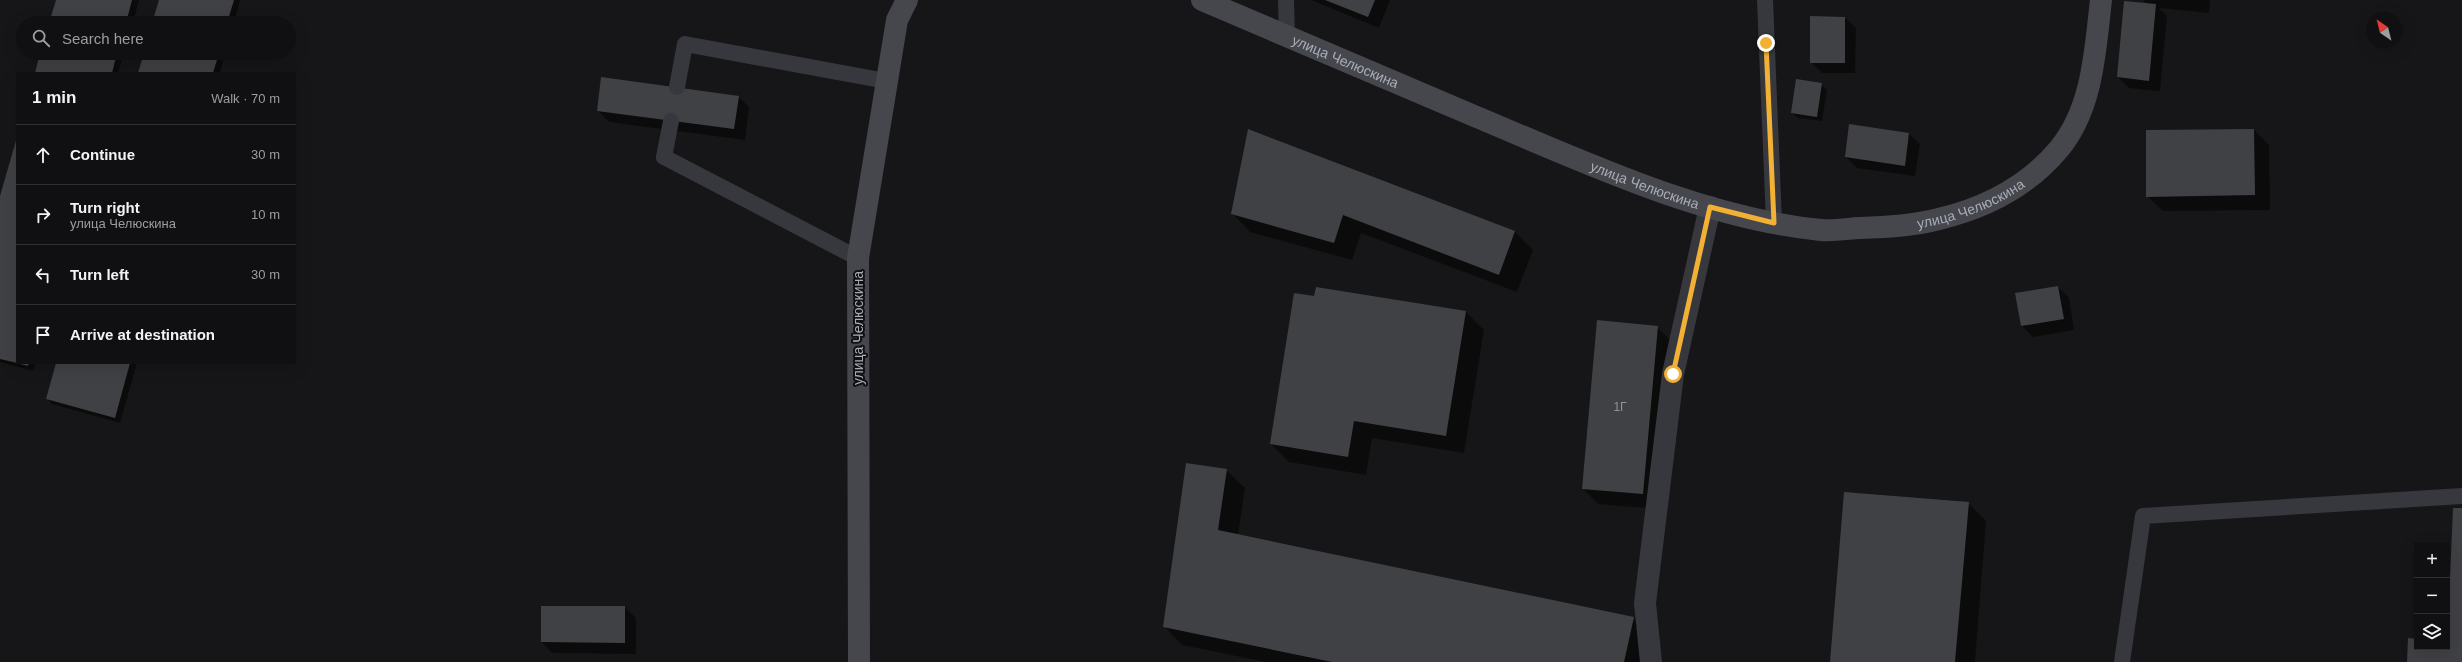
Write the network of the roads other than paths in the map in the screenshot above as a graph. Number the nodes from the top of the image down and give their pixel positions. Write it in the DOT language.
graph roads {
  1 [pos="907,0"];
  2 [pos="1202,0"];
  3 [pos="1286,0"];
  4 [pos="1765,0"];
  5 [pos="2101,0"];
  6 [pos="1287,37"];
  7 [pos="886,81"];
  8 [pos="677,87"];
  9 [pos="671,121"];
  10 [pos="1710,207"];
  11 [pos="1774,223"];
  12 [pos="858,258"];
  13 [pos="2462,496"];
  14 [pos="859,662"];
  15 [pos="1651,662"];
  16 [pos="2122,662"];
  1 -- 7 [label="street, улица Челюскина"];
  2 -- 6 [label="street, улица Челюскина"];
  3 -- 6 [label="lane"];
  4 -- 11 [label="lane"];
  5 -- 11 [label="street, улица Челюскина"];
  6 -- 10 [label="street, улица Челюскина"];
  7 -- 8 [label="lane"];
  7 -- 12 [label="street, улица Челюскина"];
  9 -- 12 [label="lane"];
  10 -- 11 [label="street, улица Челюскина"];
  10 -- 15 [label="street"];
  12 -- 14 [label="street, улица Челюскина"];
  13 -- 16 [label="lane"];
}
